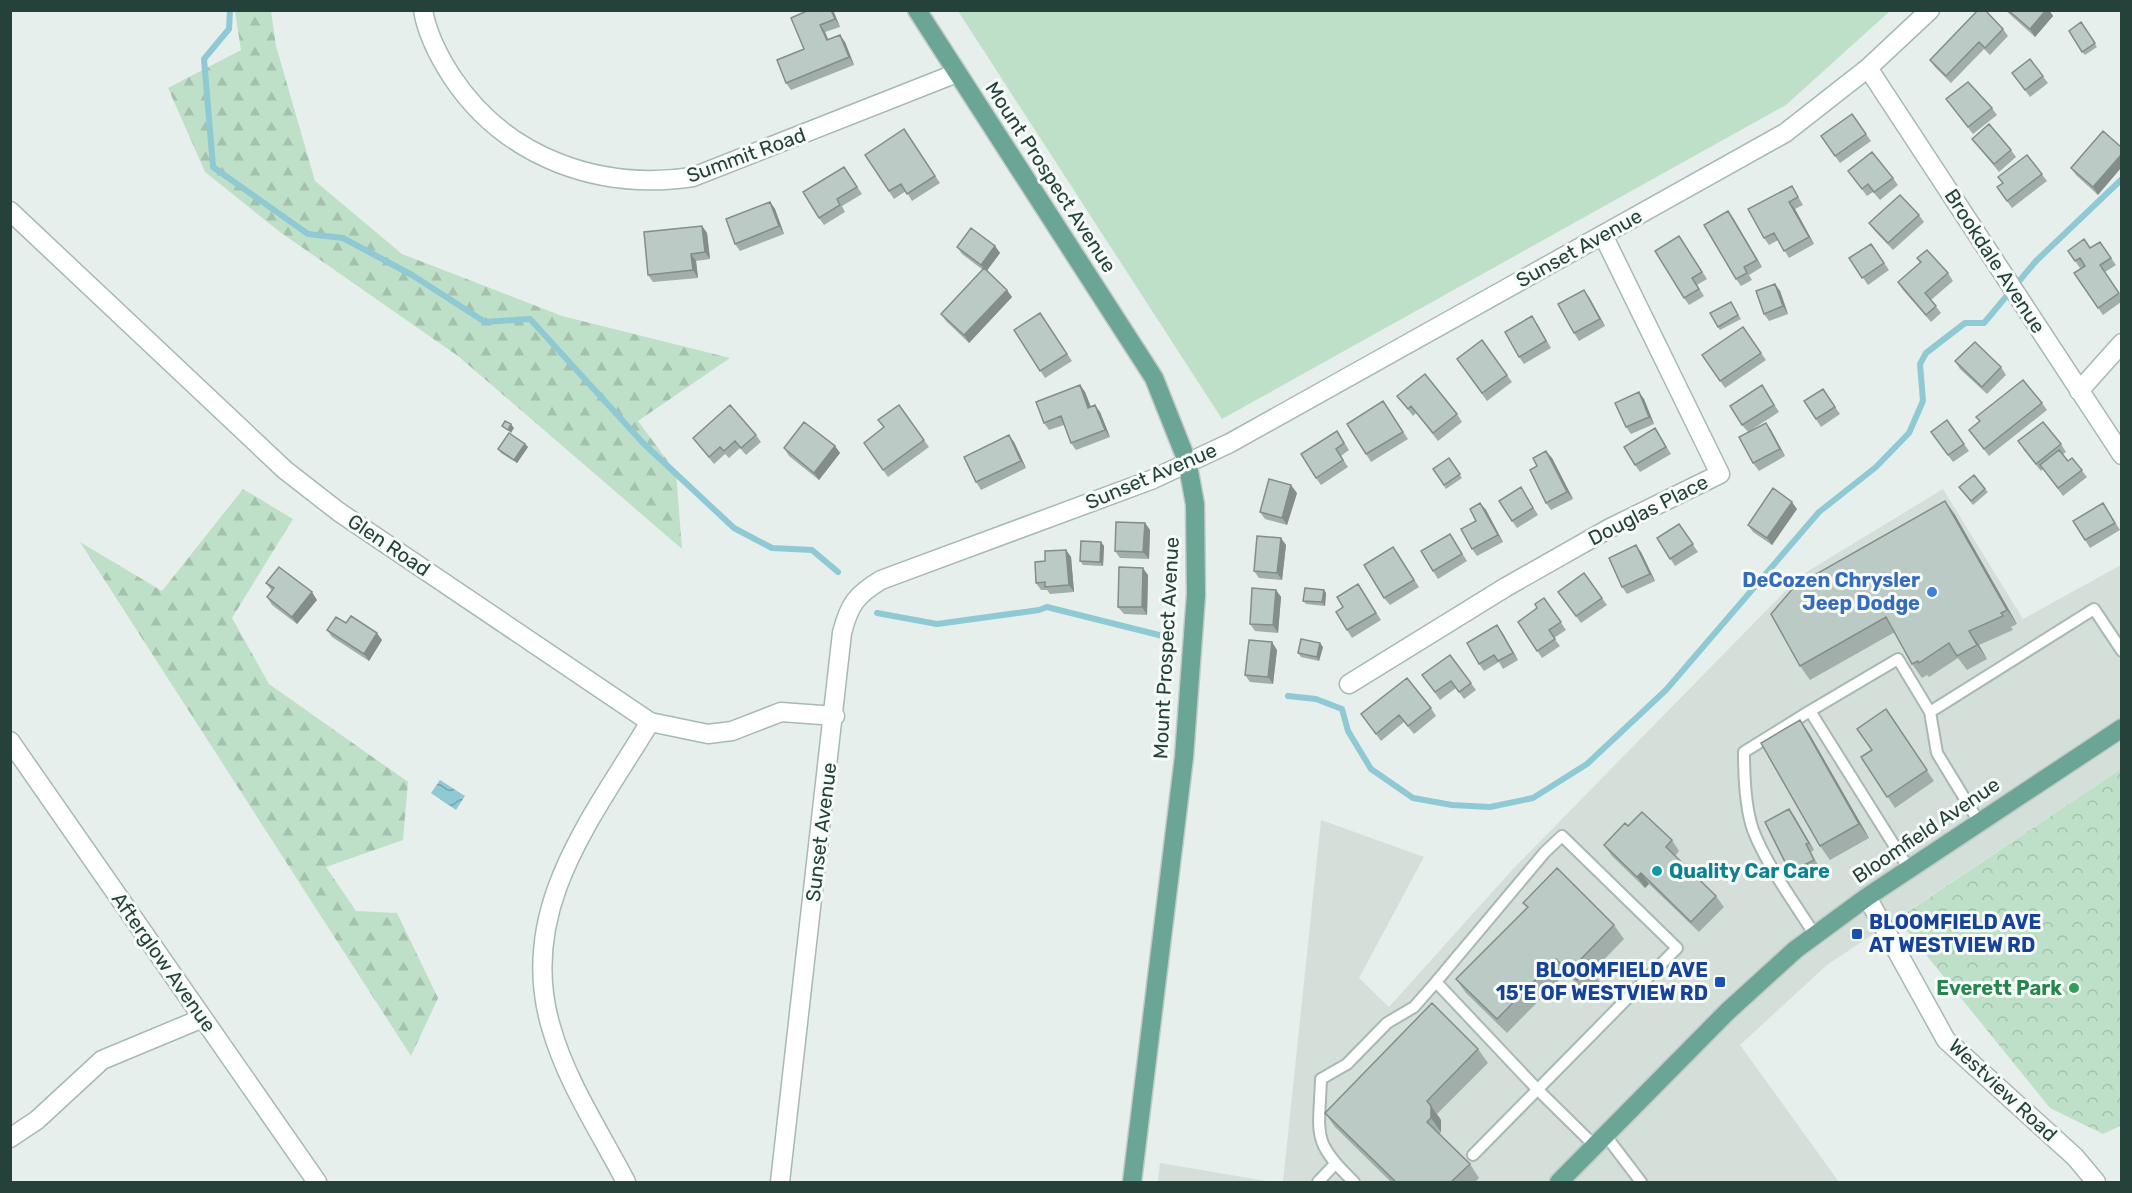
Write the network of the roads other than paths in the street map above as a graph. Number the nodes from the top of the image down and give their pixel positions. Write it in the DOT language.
graph roads {
  1 [pos="423,10"];
  2 [pos="917,10"];
  3 [pos="1930,10"];
  4 [pos="1868,68"];
  5 [pos="957,73"];
  6 [pos="10,211"];
  7 [pos="1603,235"];
  8 [pos="2121,343"];
  9 [pos="2079,391"];
  10 [pos="2121,455"];
  11 [pos="1187,461"];
  12 [pos="2121,651"];
  13 [pos="1349,684"];
  14 [pos="1810,711"];
  15 [pos="1930,712"];
  16 [pos="835,716"];
  17 [pos="650,722"];
  18 [pos="2121,729"];
  19 [pos="10,741"];
  20 [pos="1978,822"];
  21 [pos="1909,869"];
  22 [pos="1867,897"];
  23 [pos="1815,935"];
  24 [pos="1436,982"];
  25 [pos="203,1018"];
  26 [pos="1537,1089"];
  27 [pos="10,1138"];
  28 [pos="1600,1141"];
  29 [pos="1473,1155"];
  30 [pos="1335,1164"];
  31 [pos="317,1182"];
  32 [pos="626,1182"];
  33 [pos="780,1182"];
  34 [pos="1132,1182"];
  35 [pos="1318,1182"];
  36 [pos="1354,1182"];
  37 [pos="1560,1182"];
  38 [pos="1641,1182"];
  39 [pos="2096,1182"];
  1 -- 5 [label="street, Summit Road"];
  2 -- 5 [label="main road, Mount Prospect Avenue"];
  3 -- 4 [label="street, Sunset Avenue"];
  4 -- 7 [label="street, Sunset Avenue"];
  4 -- 9 [label="street, Brookdale Avenue"];
  5 -- 11 [label="main road, Mount Prospect Avenue"];
  6 -- 17 [label="street, Glen Road"];
  7 -- 11 [label="street, Sunset Avenue"];
  7 -- 13 [label="street, Douglas Place"];
  8 -- 9 [label="street"];
  9 -- 10 [label="street, Brookdale Avenue"];
  11 -- 16 [label="street, Sunset Avenue"];
  11 -- 34 [label="main road, Mount Prospect Avenue"];
  12 -- 15 [label="lane"];
  14 -- 15 [label="lane"];
  14 -- 21 [label="lane"];
  14 -- 23 [label="lane"];
  15 -- 20 [label="lane"];
  16 -- 17 [label="street, Glen Road"];
  16 -- 33 [label="street, Sunset Avenue"];
  17 -- 32 [label="street"];
  18 -- 20 [label="main road, Bloomfield Avenue"];
  19 -- 25 [label="street, Afterglow Avenue"];
  20 -- 21 [label="main road, Bloomfield Avenue"];
  21 -- 22 [label="main road, Bloomfield Avenue"];
  22 -- 23 [label="main road, Bloomfield Avenue"];
  22 -- 39 [label="street, Westview Road"];
  23 -- 28 [label="main road, Bloomfield Avenue"];
  24 -- 26 [label="lane"];
  24 -- 26 [label="lane"];
  24 -- 30 [label="lane"];
  25 -- 27 [label="street"];
  25 -- 31 [label="street, Afterglow Avenue"];
  26 -- 28 [label="lane"];
  26 -- 29 [label="lane"];
  28 -- 37 [label="main road, Bloomfield Avenue"];
  28 -- 38 [label="lane"];
  30 -- 35 [label="lane"];
  30 -- 36 [label="lane"];
}
